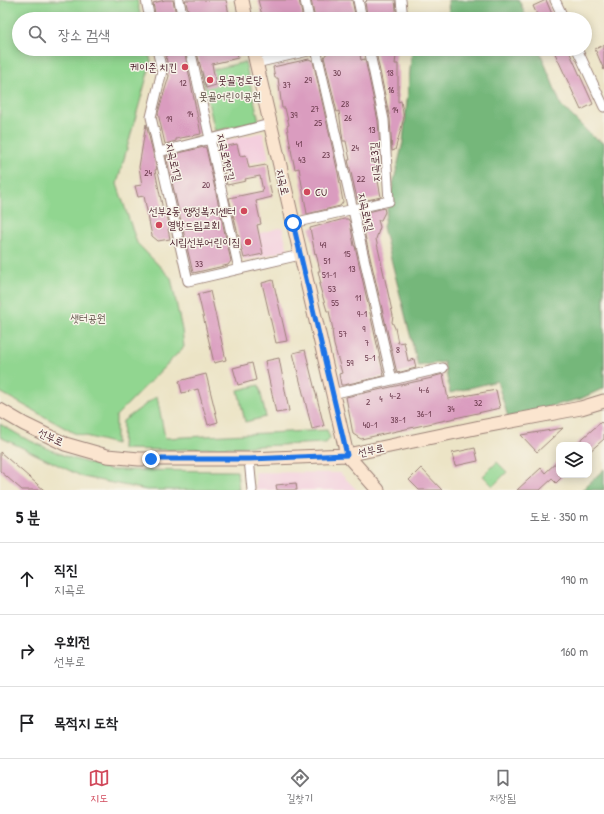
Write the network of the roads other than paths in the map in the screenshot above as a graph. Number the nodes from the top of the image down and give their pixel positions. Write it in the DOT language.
graph roads {
  1 [pos="146,0"];
  2 [pos="179,0"];
  3 [pos="242,0"];
  4 [pos="305,0"];
  5 [pos="358,0"];
  6 [pos="401,0"];
  7 [pos="555,0"];
  8 [pos="149,12"];
  9 [pos="182,12"];
  10 [pos="245,12"];
  11 [pos="308,12"];
  12 [pos="361,12"];
  13 [pos="402,12"];
  14 [pos="561,12"];
  15 [pos="159,56"];
  16 [pos="192,56"];
  17 [pos="254,56"];
  18 [pos="286,56"];
  19 [pos="318,56"];
  20 [pos="370,56"];
  21 [pos="580,56"];
  22 [pos="256,63"];
  23 [pos="604,107"];
  24 [pos="270,124"];
  25 [pos="210,139"];
  26 [pos="159,152"];
  27 [pos="353,209"];
  28 [pos="293,223"];
  29 [pos="300,255"];
  30 [pos="239,269"];
  31 [pos="443,368"];
  32 [pos="392,380"];
  33 [pos="332,394"];
  34 [pos="604,401"];
  35 [pos="0,410"];
  36 [pos="347,455"];
  37 [pos="250,459"];
  38 [pos="252,490"];
  39 [pos="378,490"];
  1 -- 8 [label="street"];
  2 -- 9 [label="street"];
  3 -- 10 [label="main road"];
  4 -- 11 [label="street"];
  5 -- 12 [label="street"];
  6 -- 13 [label="street"];
  7 -- 14 [label="street"];
  15 -- 26 [label="street, 지곡로1길"];
  16 -- 25 [label="street, 지곡로1안길"];
  17 -- 22 [label="main road, 지곡로"];
  18 -- 22 [label="street"];
  19 -- 27 [label="street, 지곡로4길"];
  20 -- 27 [label="street, 지곡로3길"];
  21 -- 23 [label="street"];
  22 -- 24 [label="main road, 지곡로"];
  24 -- 25 [label="street"];
  24 -- 28 [label="main road, 지곡로"];
  25 -- 26 [label="street"];
  25 -- 30 [label="street, 지곡로1안길"];
  26 -- 30 [label="street, 지곡로1길"];
  27 -- 28 [label="street, 지곡로3길"];
  27 -- 32 [label="street, 지곡로4길"];
  28 -- 29 [label="main road, 지곡로"];
  29 -- 30 [label="street"];
  29 -- 33 [label="main road, 지곡로"];
  31 -- 32 [label="street"];
  32 -- 33 [label="street"];
  33 -- 36 [label="main road, 지곡로"];
  34 -- 36 [label="main road, 선부로"];
  35 -- 37 [label="main road, 선부로"];
  36 -- 37 [label="main road, 선부로"];
  36 -- 39 [label="main road, 지곡로"];
  37 -- 38 [label="street"];
}
